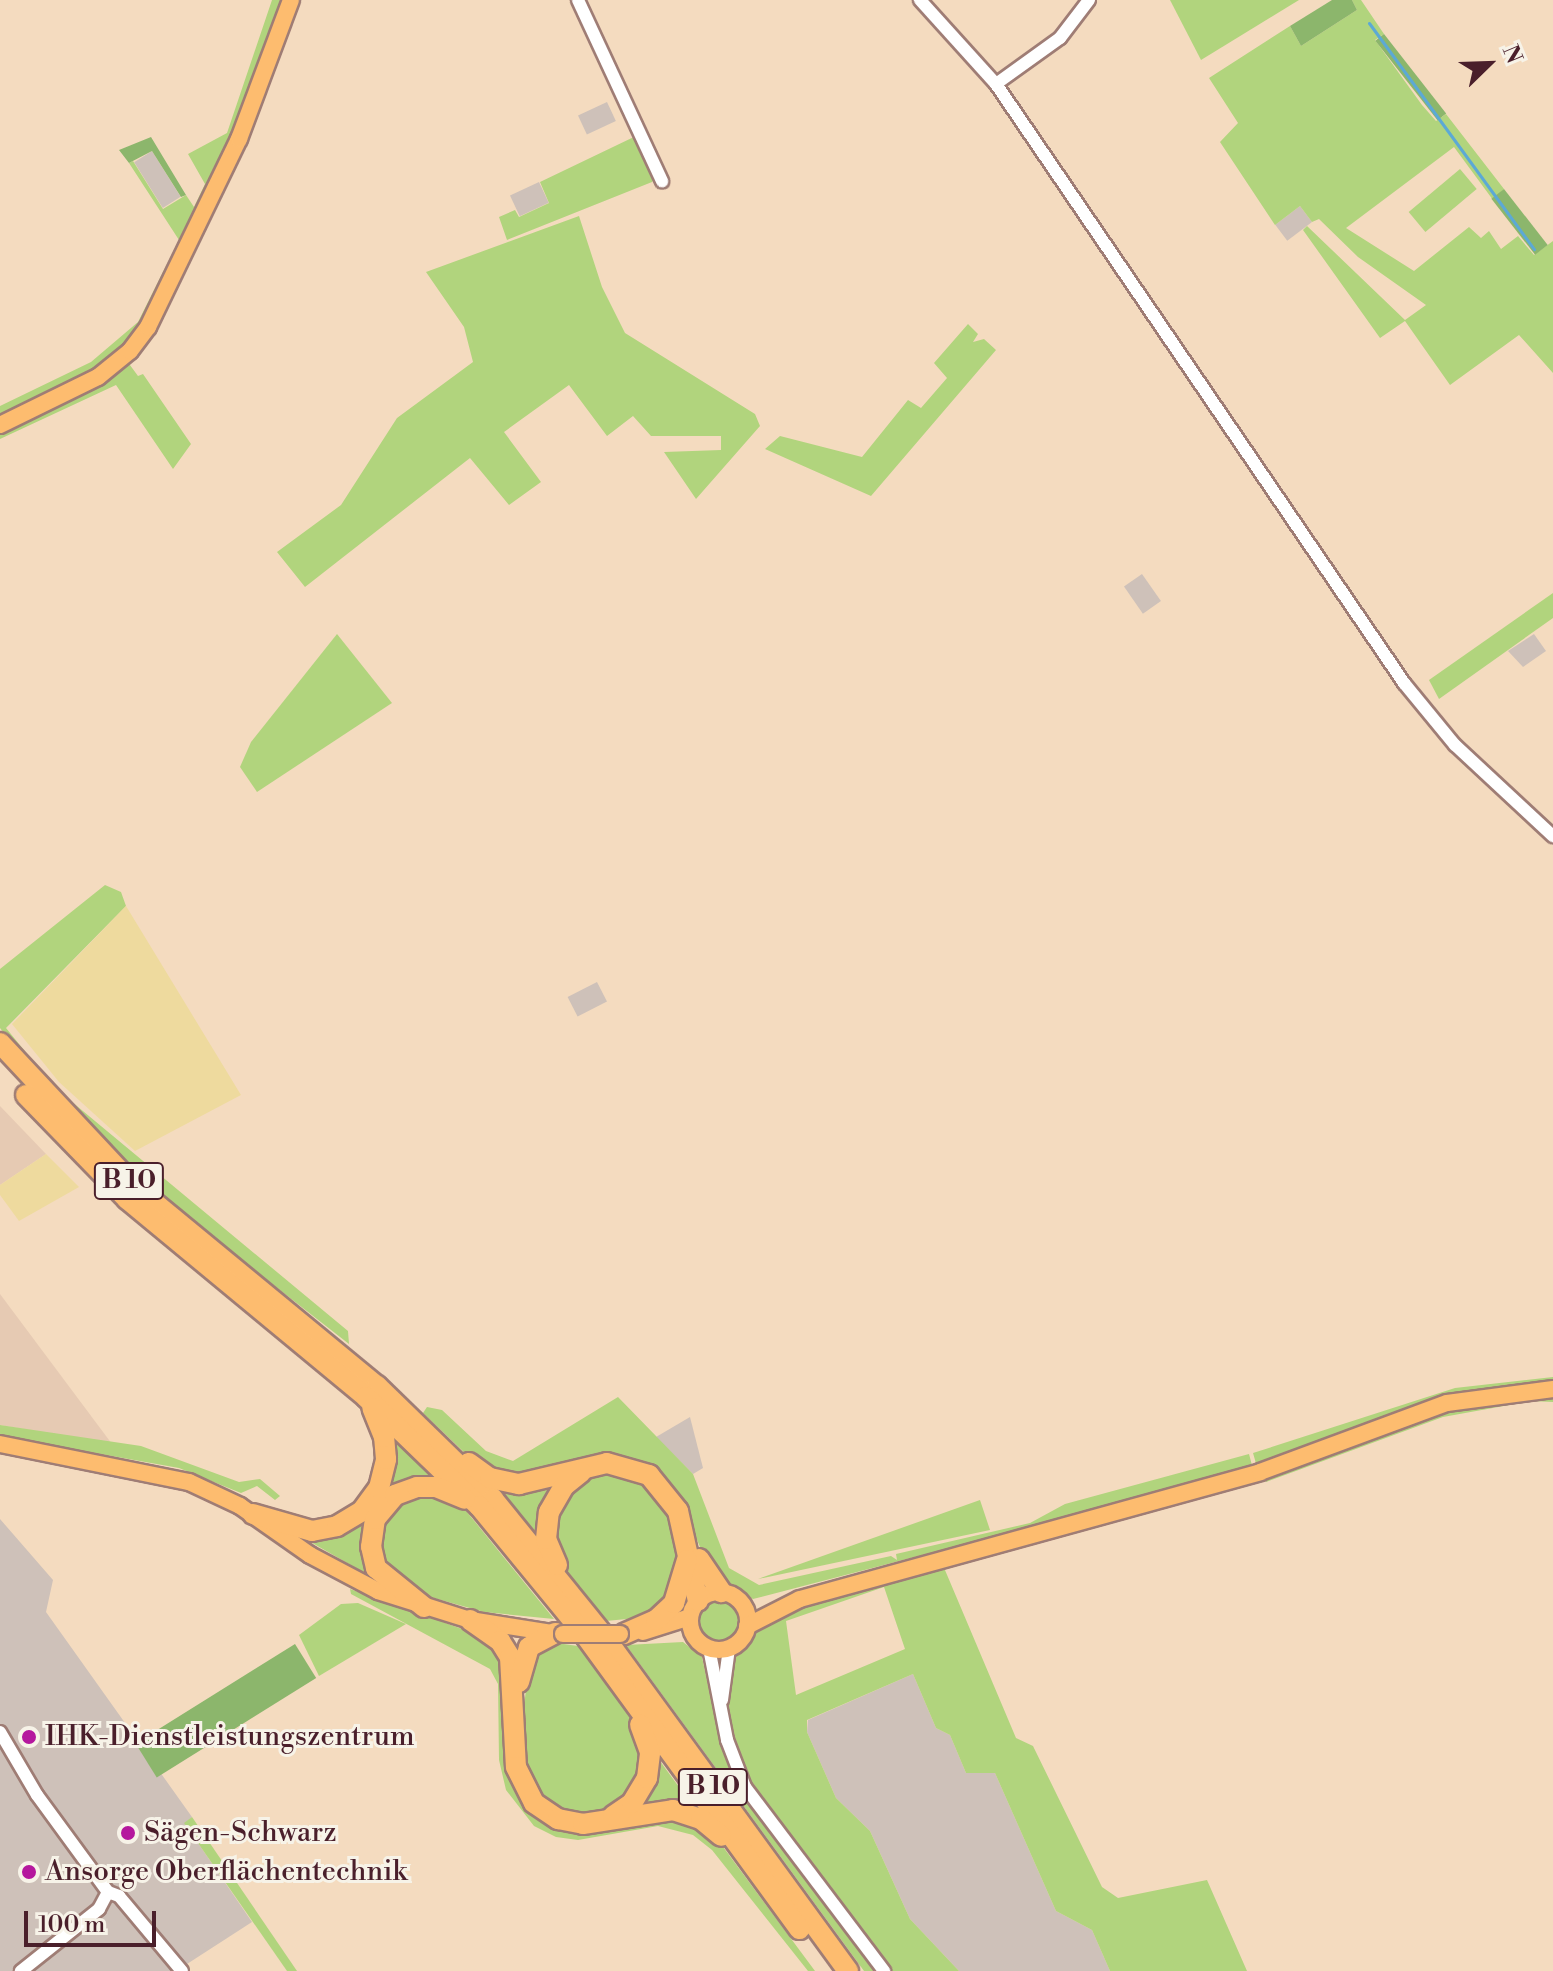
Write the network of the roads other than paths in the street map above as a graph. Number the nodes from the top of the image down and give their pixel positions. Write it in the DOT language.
graph roads {
  1 [pos="291,0"];
  2 [pos="578,0"];
  3 [pos="920,0"];
  4 [pos="1089,0"];
  5 [pos="996,84"];
  6 [pos="662,181"];
  7 [pos="0,425"];
  8 [pos="1553,836"];
  9 [pos="0,1043"];
  10 [pos="0,1064"];
  11 [pos="1553,1389"];
  12 [pos="366,1397"];
  13 [pos="436,1441"];
  14 [pos="1,1444"];
  15 [pos="587,1469"];
  16 [pos="479,1506"];
  17 [pos="253,1514"];
  18 [pos="688,1544"];
  19 [pos="721,1592"];
  20 [pos="800,1599"];
  21 [pos="578,1603"];
  22 [pos="742,1603"];
  23 [pos="424,1607"];
  24 [pos="694,1609"];
  25 [pos="470,1620"];
  26 [pos="747,1626"];
  27 [pos="559,1634"];
  28 [pos="622,1634"];
  29 [pos="702,1643"];
  30 [pos="729,1648"];
  31 [pos="621,1685"];
  32 [pos="516,1694"];
  33 [pos="721,1711"];
  34 [pos="0,1732"];
  35 [pos="599,1823"];
  36 [pos="748,1860"];
  37 [pos="108,1892"];
  38 [pos="21,1971"];
  39 [pos="182,1971"];
  40 [pos="830,1971"];
  41 [pos="848,1971"];
  42 [pos="884,1971"];
  1 -- 7 [label="main road"];
  2 -- 6 [label="street"];
  3 -- 5 [label="street"];
  4 -- 5 [label="street"];
  5 -- 8 [label="street"];
  9 -- 13 [label="highway, B 10"];
  10 -- 12 [label="highway, B 10"];
  11 -- 20 [label="main road"];
  12 -- 16 [label="highway, B 10"];
  12 -- 17 [label="highway"];
  13 -- 15 [label="highway"];
  13 -- 21 [label="highway, B 10"];
  14 -- 17 [label="main road"];
  15 -- 18 [label="highway"];
  15 -- 21 [label="highway"];
  16 -- 23 [label="highway"];
  16 -- 31 [label="highway, B 10"];
  17 -- 23 [label="main road"];
  18 -- 19 [label="highway"];
  18 -- 24 [label="highway"];
  18 -- 28 [label="highway"];
  19 -- 22 [label="main road"];
  19 -- 24 [label="main road"];
  20 -- 22 [label="main road"];
  20 -- 26 [label="main road"];
  21 -- 41 [label="highway, B 10"];
  22 -- 26 [label="main road"];
  23 -- 25 [label="main road"];
  24 -- 28 [label="main road"];
  24 -- 29 [label="main road"];
  25 -- 27 [label="main road"];
  25 -- 32 [label="highway"];
  26 -- 30 [label="main road"];
  27 -- 28 [label="main road, bridge"];
  27 -- 32 [label="highway"];
  28 -- 29 [label="main road"];
  29 -- 30 [label="main road"];
  29 -- 33 [label="street"];
  30 -- 33 [label="street"];
  31 -- 35 [label="highway"];
  31 -- 36 [label="highway, B 10"];
  32 -- 35 [label="highway"];
  33 -- 42 [label="street"];
  34 -- 37 [label="street"];
  35 -- 36 [label="highway"];
  36 -- 40 [label="highway, B 10"];
  37 -- 38 [label="street"];
  37 -- 39 [label="street"];
}
